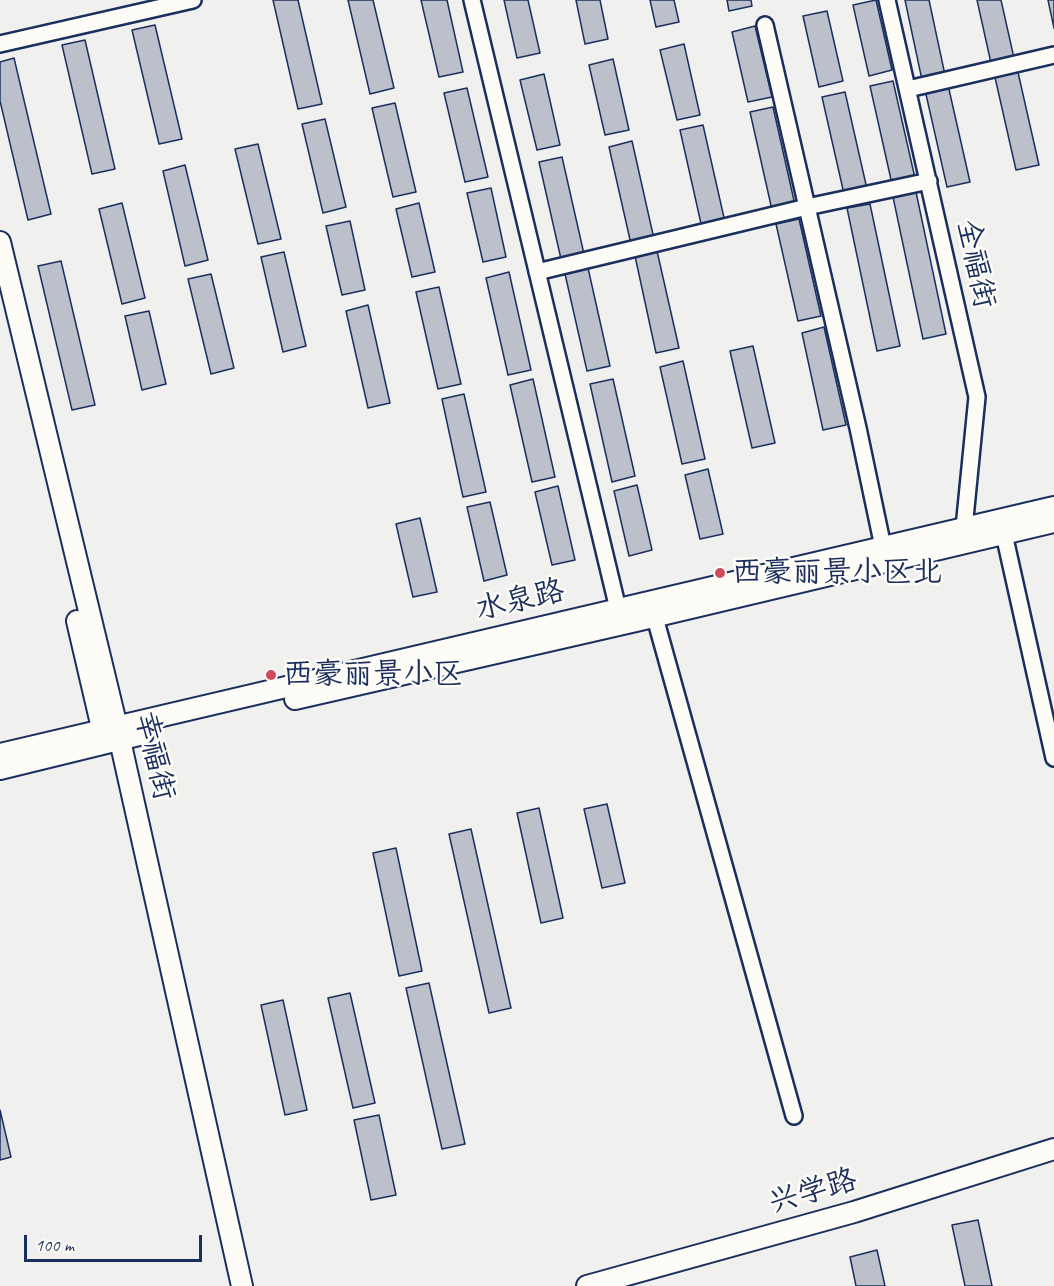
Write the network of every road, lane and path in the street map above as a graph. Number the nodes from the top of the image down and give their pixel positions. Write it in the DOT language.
graph roads {
  1 [pos="193,0"];
  2 [pos="472,0"];
  3 [pos="887,0"];
  4 [pos="765,25"];
  5 [pos="0,44"];
  6 [pos="1054,55"];
  7 [pos="908,89"];
  8 [pos="929,181"];
  9 [pos="807,207"];
  10 [pos="0,242"];
  11 [pos="537,272"];
  12 [pos="0,294"];
  13 [pos="1054,507"];
  14 [pos="1054,522"];
  15 [pos="1002,526"];
  16 [pos="966,535"];
  17 [pos="883,547"];
  18 [pos="618,609"];
  19 [pos="652,609"];
  20 [pos="111,735"];
  21 [pos="0,754"];
  22 [pos="1054,758"];
  23 [pos="0,769"];
  24 [pos="794,1116"];
  25 [pos="1054,1149"];
  26 [pos="230,1286"];
  27 [pos="242,1286"];
  28 [pos="587,1286"];
  1 -- 5 [label="street"];
  2 -- 11 [label="street"];
  3 -- 7 [label="street, 全福街"];
  4 -- 9 [label="street"];
  6 -- 7 [label="street"];
  7 -- 8 [label="street, 全福街"];
  8 -- 9 [label="street"];
  8 -- 16 [label="street, 全福街"];
  9 -- 11 [label="street"];
  9 -- 17 [label="street"];
  10 -- 20 [label="main road, 幸福街"];
  11 -- 18 [label="street"];
  12 -- 20 [label="main road, 幸福街"];
  13 -- 15 [label="main road, 水泉路"];
  14 -- 15 [label="main road, 水泉路"];
  15 -- 16 [label="main road, 水泉路"];
  15 -- 22 [label="street"];
  16 -- 17 [label="main road, 水泉路"];
  16 -- 19 [label="main road, 水泉路"];
  17 -- 19 [label="main road, 水泉路"];
  18 -- 19 [label="main road, 水泉路"];
  18 -- 20 [label="main road, 水泉路"];
  19 -- 20 [label="main road, 水泉路"];
  19 -- 24 [label="street"];
  20 -- 21 [label="main road, 水泉路"];
  20 -- 23 [label="main road, 水泉路"];
  20 -- 26 [label="main road, 幸福街"];
  20 -- 27 [label="main road, 幸福街"];
  25 -- 28 [label="main road, 兴学路"];
}
